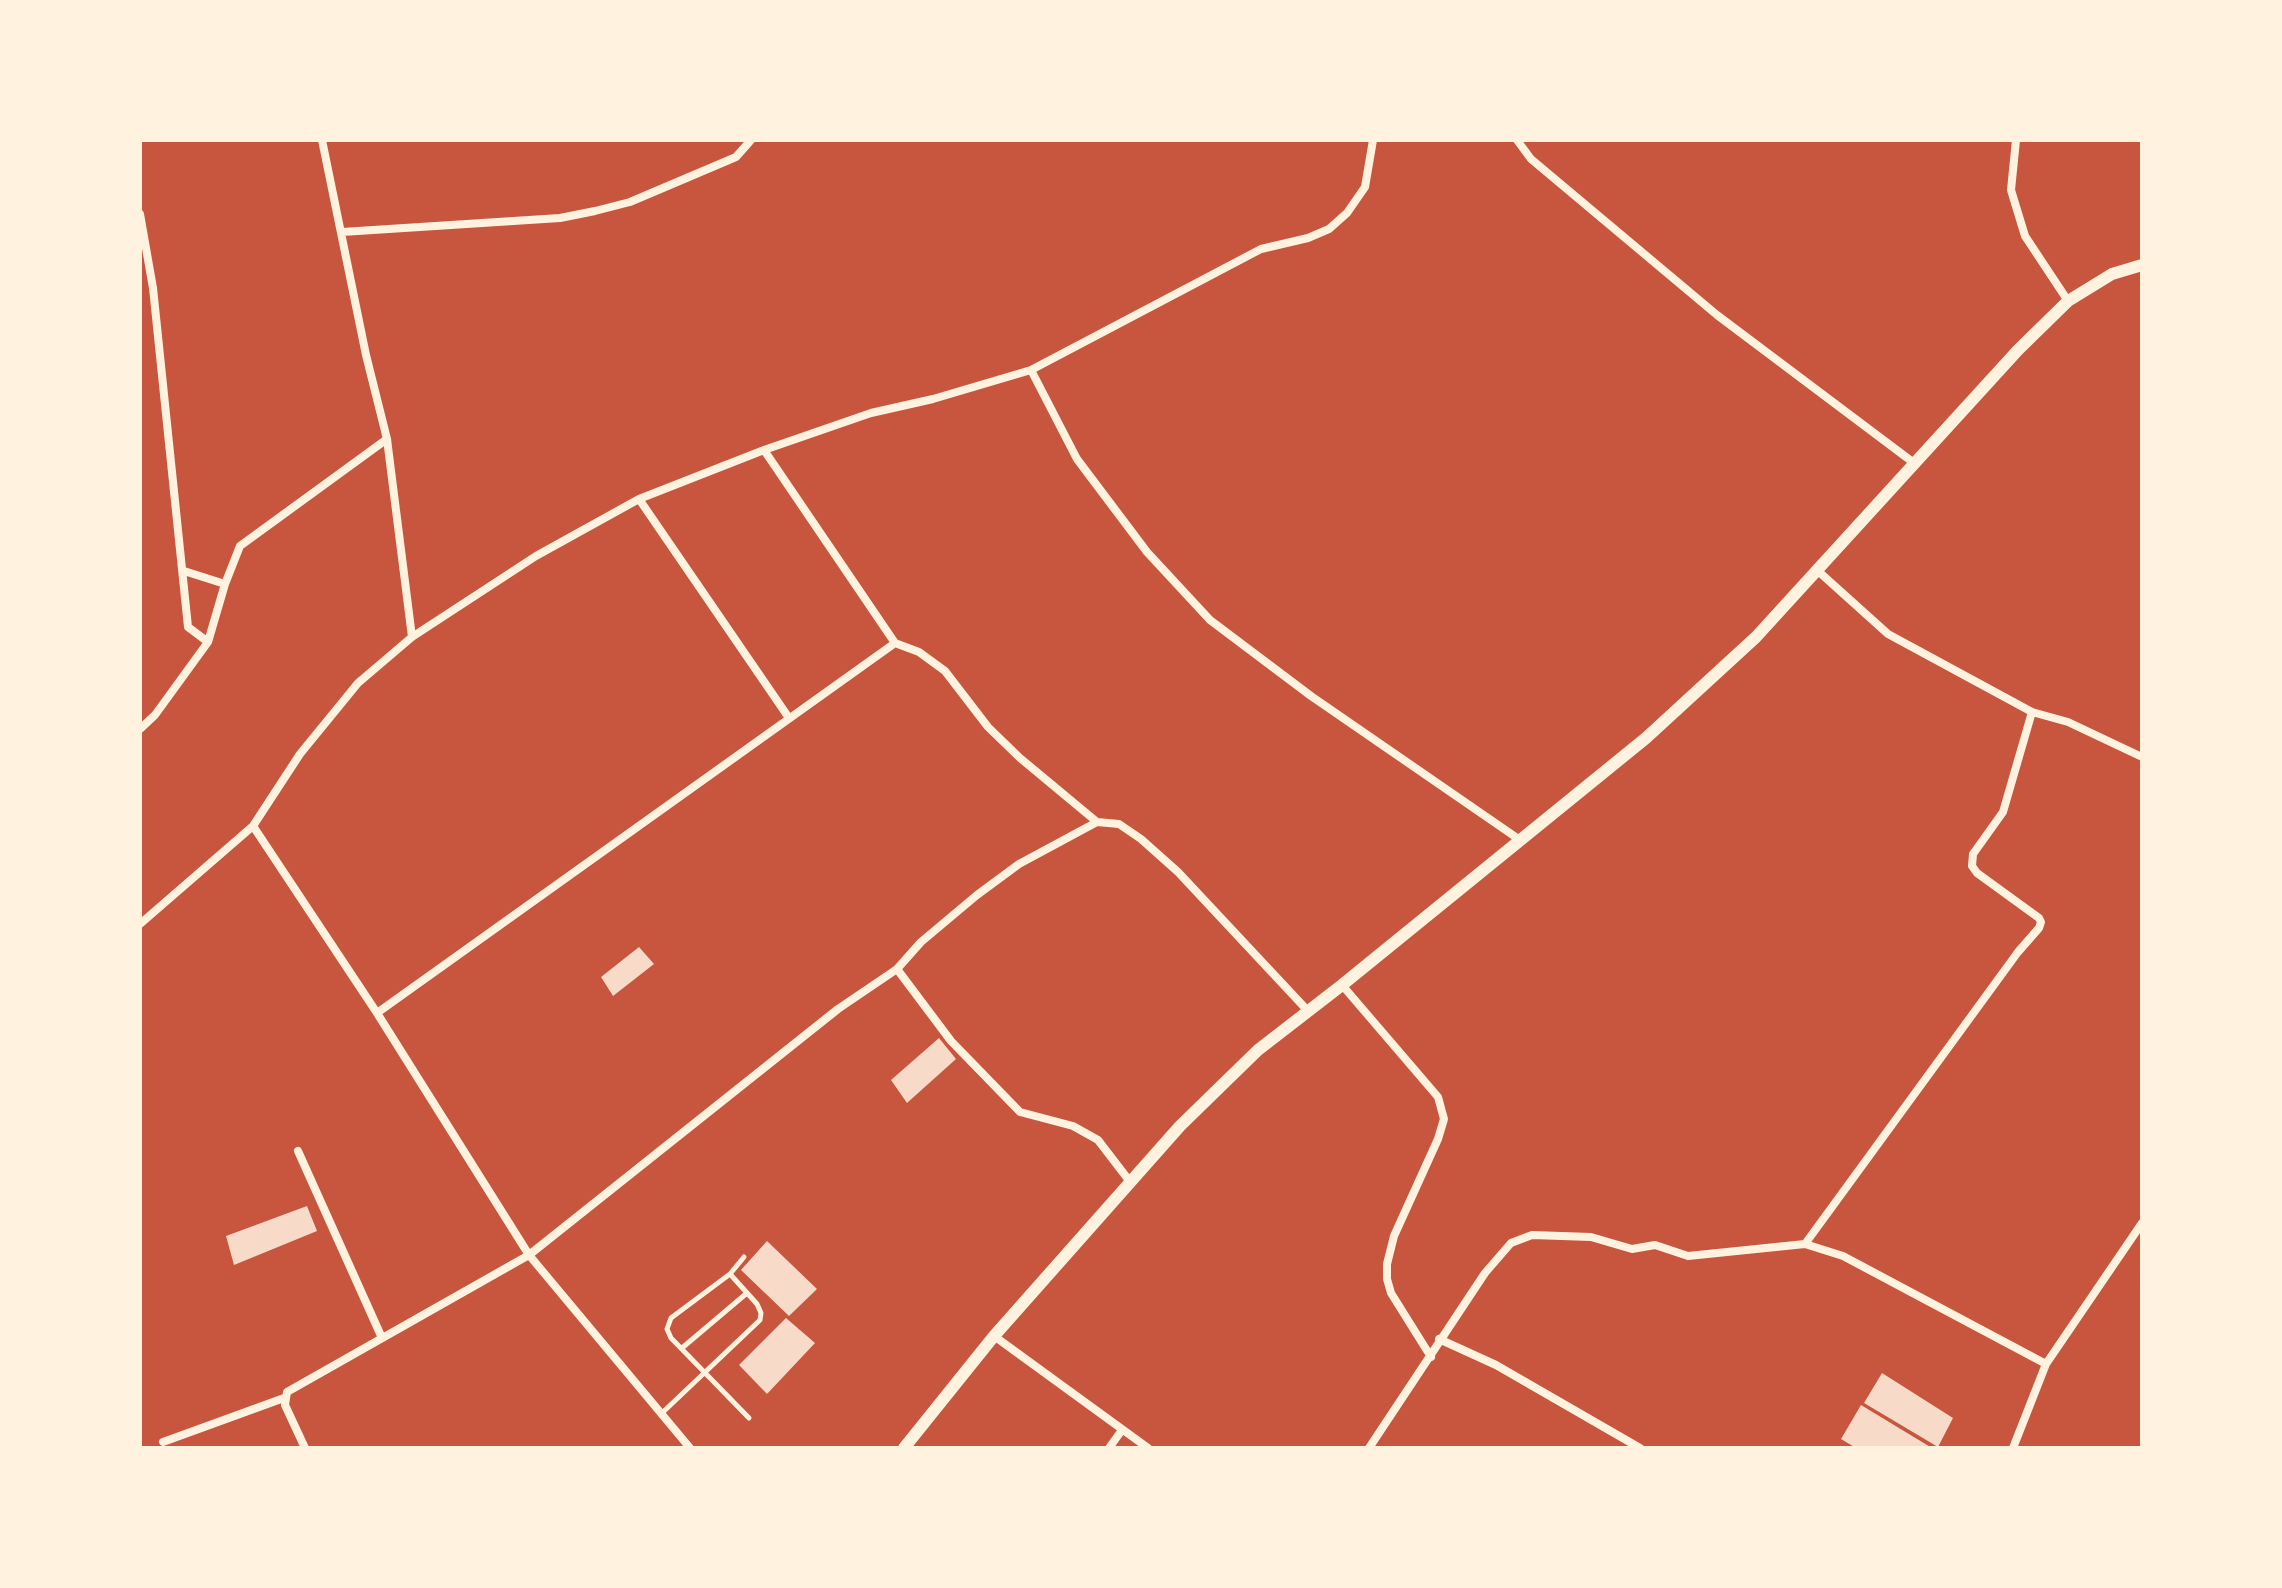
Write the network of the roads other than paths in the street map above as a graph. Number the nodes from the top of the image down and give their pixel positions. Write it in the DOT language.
graph roads {
  1 [pos="322,140"];
  2 [pos="751,140"];
  3 [pos="1373,140"];
  4 [pos="1517,140"];
  5 [pos="2016,140"];
  6 [pos="140,214"];
  7 [pos="342,232"];
  8 [pos="2142,265"];
  9 [pos="2068,301"];
  10 [pos="1031,370"];
  11 [pos="387,439"];
  12 [pos="764,450"];
  13 [pos="1914,463"];
  14 [pos="639,499"];
  15 [pos="184,571"];
  16 [pos="1818,571"];
  17 [pos="225,584"];
  18 [pos="412,637"];
  19 [pos="208,642"];
  20 [pos="895,643"];
  21 [pos="2032,712"];
  22 [pos="789,718"];
  23 [pos="140,729"];
  24 [pos="2142,757"];
  25 [pos="1097,822"];
  26 [pos="253,826"];
  27 [pos="1520,840"];
  28 [pos="140,924"];
  29 [pos="897,969"];
  30 [pos="1342,985"];
  31 [pos="1308,1011"];
  32 [pos="377,1013"];
  33 [pos="298,1151"];
  34 [pos="1131,1183"];
  35 [pos="2142,1223"];
  36 [pos="1805,1244"];
  37 [pos="529,1255"];
  38 [pos="744,1257"];
  39 [pos="730,1274"];
  40 [pos="747,1293"];
  41 [pos="994,1336"];
  42 [pos="382,1338"];
  43 [pos="1439,1339"];
  44 [pos="682,1348"];
  45 [pos="1431,1357"];
  46 [pos="2046,1364"];
  47 [pos="705,1373"];
  48 [pos="284,1398"];
  49 [pos="662,1413"];
  50 [pos="749,1418"];
  51 [pos="1122,1430"];
  52 [pos="163,1442"];
  53 [pos="305,1448"];
  54 [pos="690,1448"];
  55 [pos="904,1448"];
  56 [pos="1109,1448"];
  57 [pos="1148,1448"];
  58 [pos="1369,1448"];
  59 [pos="1640,1448"];
  60 [pos="2013,1448"];
  1 -- 7 [label="street"];
  2 -- 7 [label="street"];
  3 -- 10 [label="street"];
  4 -- 13 [label="street"];
  5 -- 9 [label="street"];
  6 -- 15 [label="street"];
  7 -- 11 [label="street"];
  8 -- 9 [label="street"];
  9 -- 13 [label="street"];
  10 -- 12 [label="street"];
  10 -- 27 [label="street"];
  11 -- 17 [label="street"];
  11 -- 18 [label="street"];
  12 -- 14 [label="street"];
  12 -- 20 [label="street"];
  13 -- 16 [label="street"];
  14 -- 18 [label="street"];
  14 -- 22 [label="street"];
  15 -- 17 [label="street"];
  15 -- 19 [label="street"];
  16 -- 21 [label="street"];
  16 -- 27 [label="street"];
  17 -- 19 [label="street"];
  18 -- 26 [label="street"];
  19 -- 23 [label="street"];
  20 -- 22 [label="street"];
  20 -- 25 [label="street"];
  21 -- 24 [label="street"];
  21 -- 36 [label="street"];
  22 -- 32 [label="street"];
  25 -- 29 [label="street"];
  25 -- 31 [label="street"];
  26 -- 28 [label="street"];
  26 -- 32 [label="street"];
  27 -- 30 [label="street"];
  29 -- 34 [label="street"];
  29 -- 37 [label="street"];
  30 -- 31 [label="street"];
  30 -- 45 [label="street"];
  31 -- 34 [label="street"];
  32 -- 37 [label="street"];
  33 -- 42 [label="street"];
  34 -- 41 [label="street"];
  35 -- 46 [label="street"];
  36 -- 43 [label="street"];
  36 -- 46 [label="street"];
  37 -- 42 [label="street"];
  37 -- 49 [label="street"];
  38 -- 39 [label="lane"];
  39 -- 40 [label="lane"];
  39 -- 44 [label="lane"];
  40 -- 44 [label="lane"];
  40 -- 47 [label="lane"];
  41 -- 51 [label="street"];
  41 -- 55 [label="street"];
  42 -- 48 [label="street"];
  43 -- 45 [label="street"];
  43 -- 59 [label="street"];
  44 -- 47 [label="lane"];
  45 -- 58 [label="street"];
  46 -- 60 [label="street"];
  47 -- 49 [label="lane"];
  47 -- 50 [label="lane"];
  48 -- 52 [label="street"];
  48 -- 53 [label="street"];
  49 -- 54 [label="street"];
  51 -- 56 [label="street"];
  51 -- 57 [label="street"];
}
